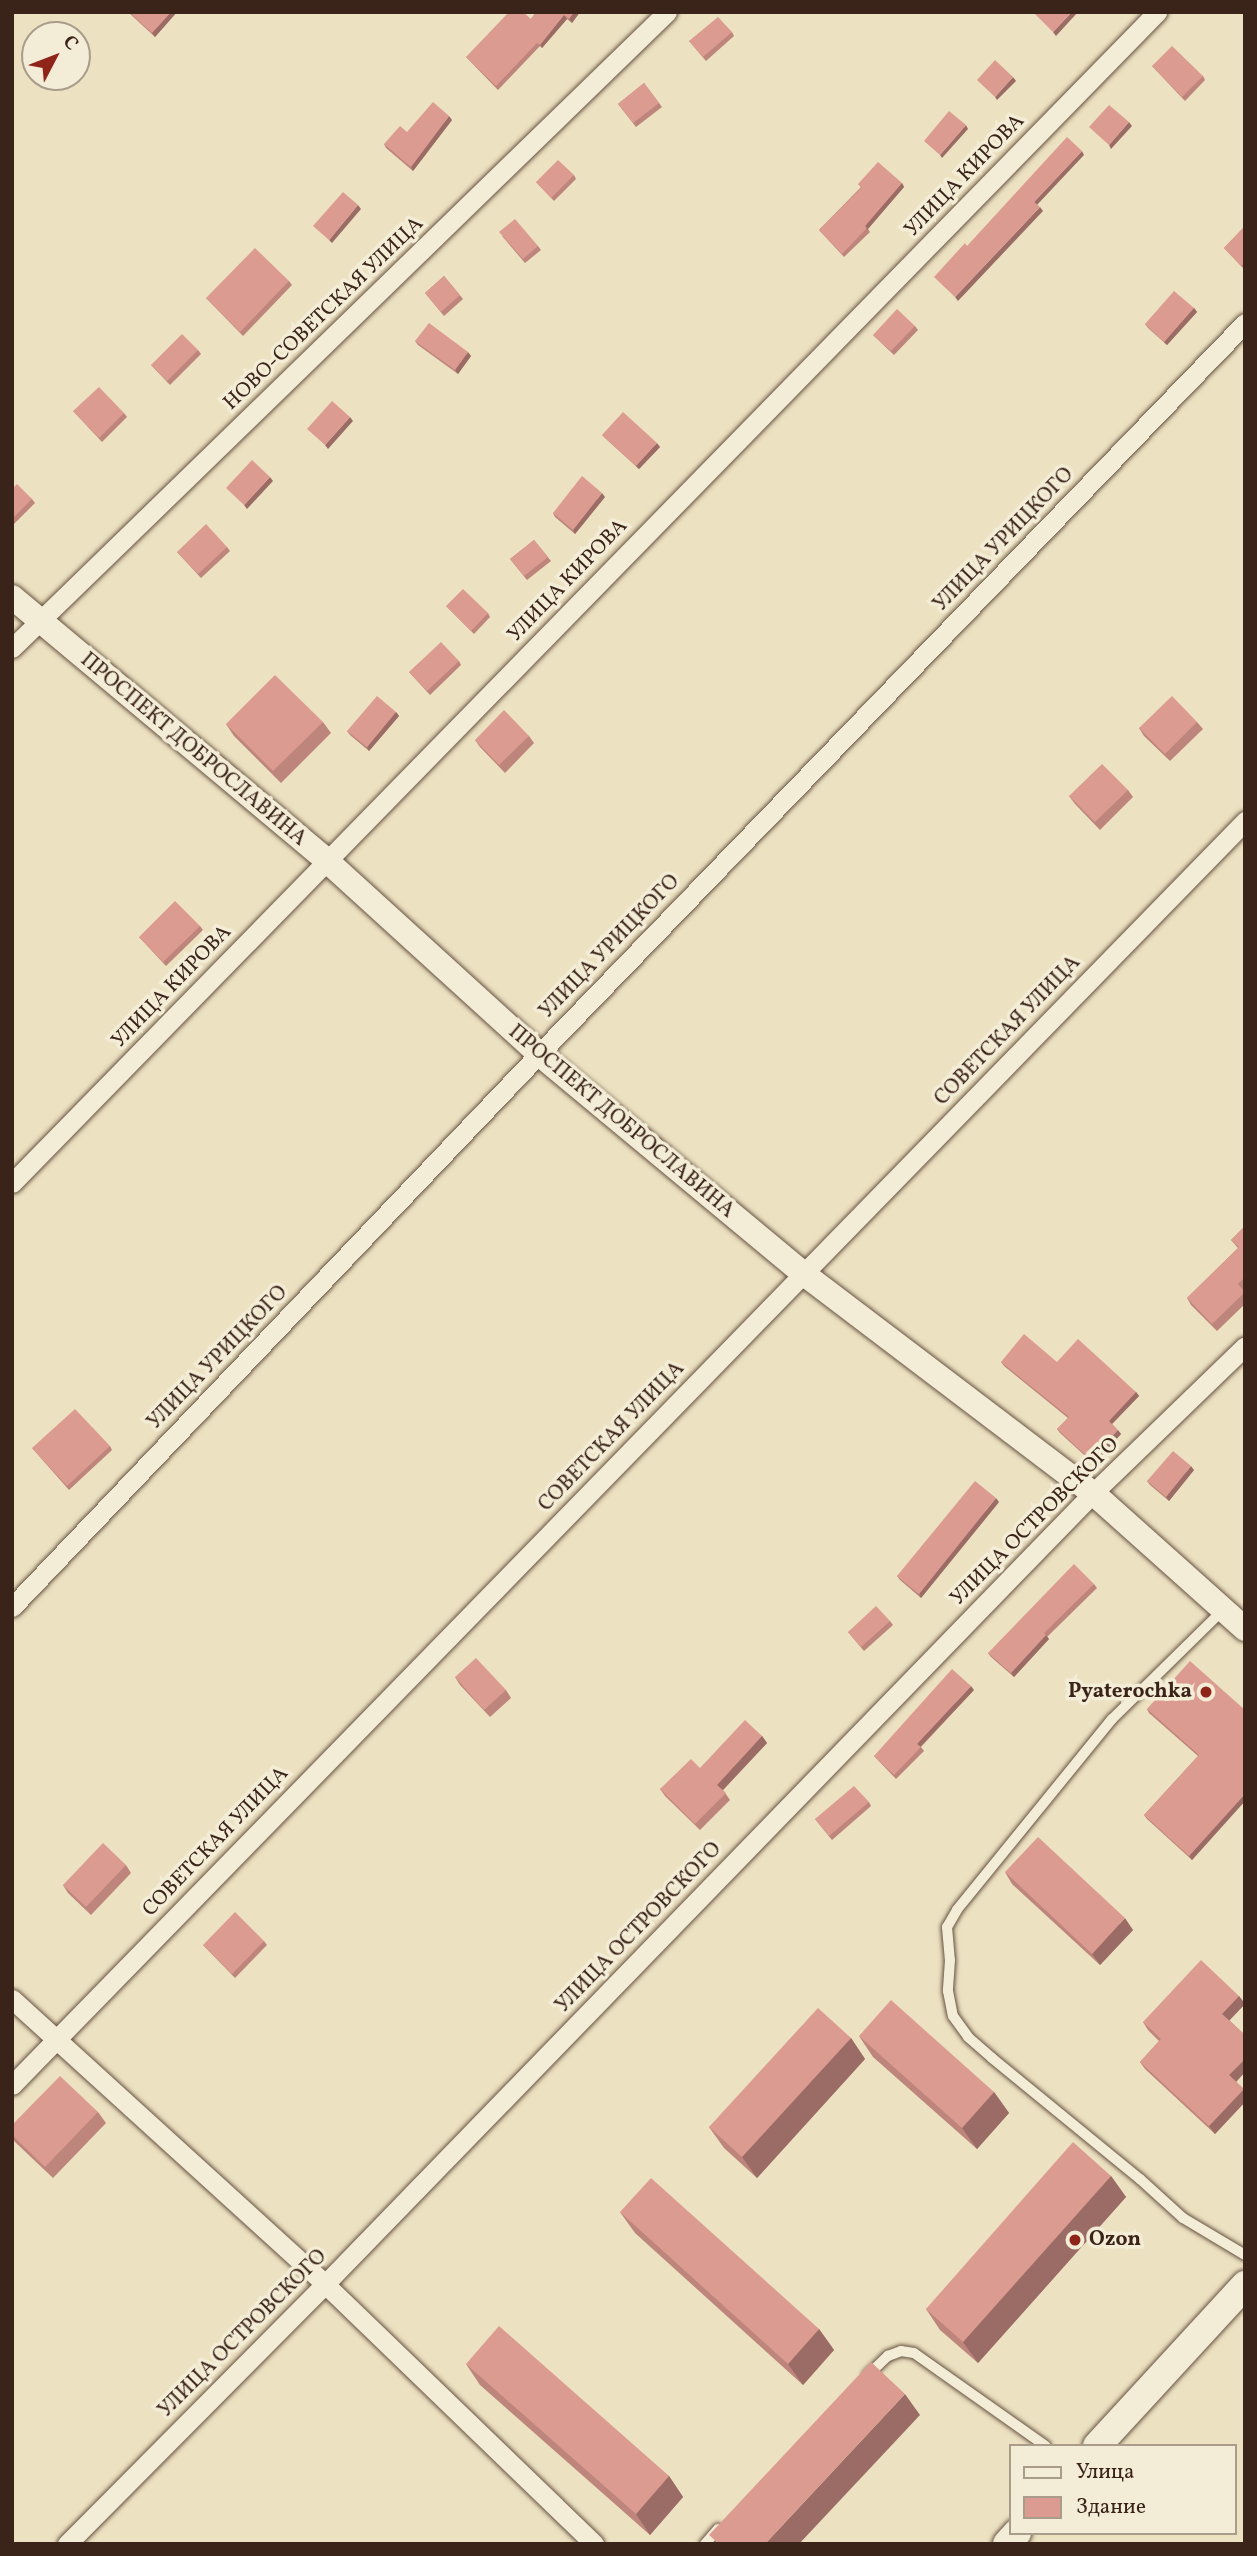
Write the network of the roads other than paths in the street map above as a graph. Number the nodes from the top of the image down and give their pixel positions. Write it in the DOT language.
graph roads {
  1 [pos="667,12"];
  2 [pos="1157,12"];
  3 [pos="1245,323"];
  4 [pos="12,597"];
  5 [pos="40,622"];
  6 [pos="12,648"];
  7 [pos="1245,821"];
  8 [pos="327,860"];
  9 [pos="538,1054"];
  10 [pos="12,1183"];
  11 [pos="804,1275"];
  12 [pos="1245,1346"];
  13 [pos="1093,1493"];
  14 [pos="12,1607"];
  15 [pos="1224,1609"];
  16 [pos="1245,1629"];
  17 [pos="12,1999"];
  18 [pos="56,2039"];
  19 [pos="12,2085"];
  20 [pos="1245,2255"];
  21 [pos="324,2284"];
  22 [pos="1245,2285"];
  23 [pos="858,2385"];
  24 [pos="1043,2444"];
  25 [pos="1099,2444"];
  26 [pos="728,2518"];
  27 [pos="67,2544"];
  28 [pos="594,2544"];
  29 [pos="705,2544"];
  1 -- 5 [label="street, НОВО-СОВЕТСКАЯ УЛИЦА"];
  2 -- 8 [label="street, УЛИЦА КИРОВА"];
  3 -- 9 [label="street, УЛИЦА УРИЦКОГО"];
  4 -- 5 [label="street, ПРОСПЕКТ ДОБРОСЛАВИНА"];
  5 -- 6 [label="street, НОВО-СОВЕТСКАЯ УЛИЦА"];
  5 -- 8 [label="street, ПРОСПЕКТ ДОБРОСЛАВИНА"];
  7 -- 11 [label="street, СОВЕТСКАЯ УЛИЦА"];
  8 -- 9 [label="street, ПРОСПЕКТ ДОБРОСЛАВИНА"];
  8 -- 10 [label="street, УЛИЦА КИРОВА"];
  9 -- 11 [label="street, ПРОСПЕКТ ДОБРОСЛАВИНА"];
  9 -- 14 [label="street, УЛИЦА УРИЦКОГО"];
  11 -- 13 [label="street, ПРОСПЕКТ ДОБРОСЛАВИНА"];
  11 -- 18 [label="street, СОВЕТСКАЯ УЛИЦА"];
  12 -- 13 [label="street, УЛИЦА ОСТРОВСКОГО"];
  13 -- 15 [label="street, ПРОСПЕКТ ДОБРОСЛАВИНА"];
  13 -- 21 [label="street, УЛИЦА ОСТРОВСКОГО"];
  15 -- 16 [label="street, ПРОСПЕКТ ДОБРОСЛАВИНА"];
  15 -- 20 [label="lane"];
  17 -- 18 [label="street"];
  18 -- 19 [label="street, СОВЕТСКАЯ УЛИЦА"];
  18 -- 21 [label="street"];
  21 -- 27 [label="street, УЛИЦА ОСТРОВСКОГО"];
  21 -- 28 [label="street"];
  22 -- 25 [label="main road"];
  23 -- 24 [label="lane"];
  26 -- 29 [label="lane"];
}
